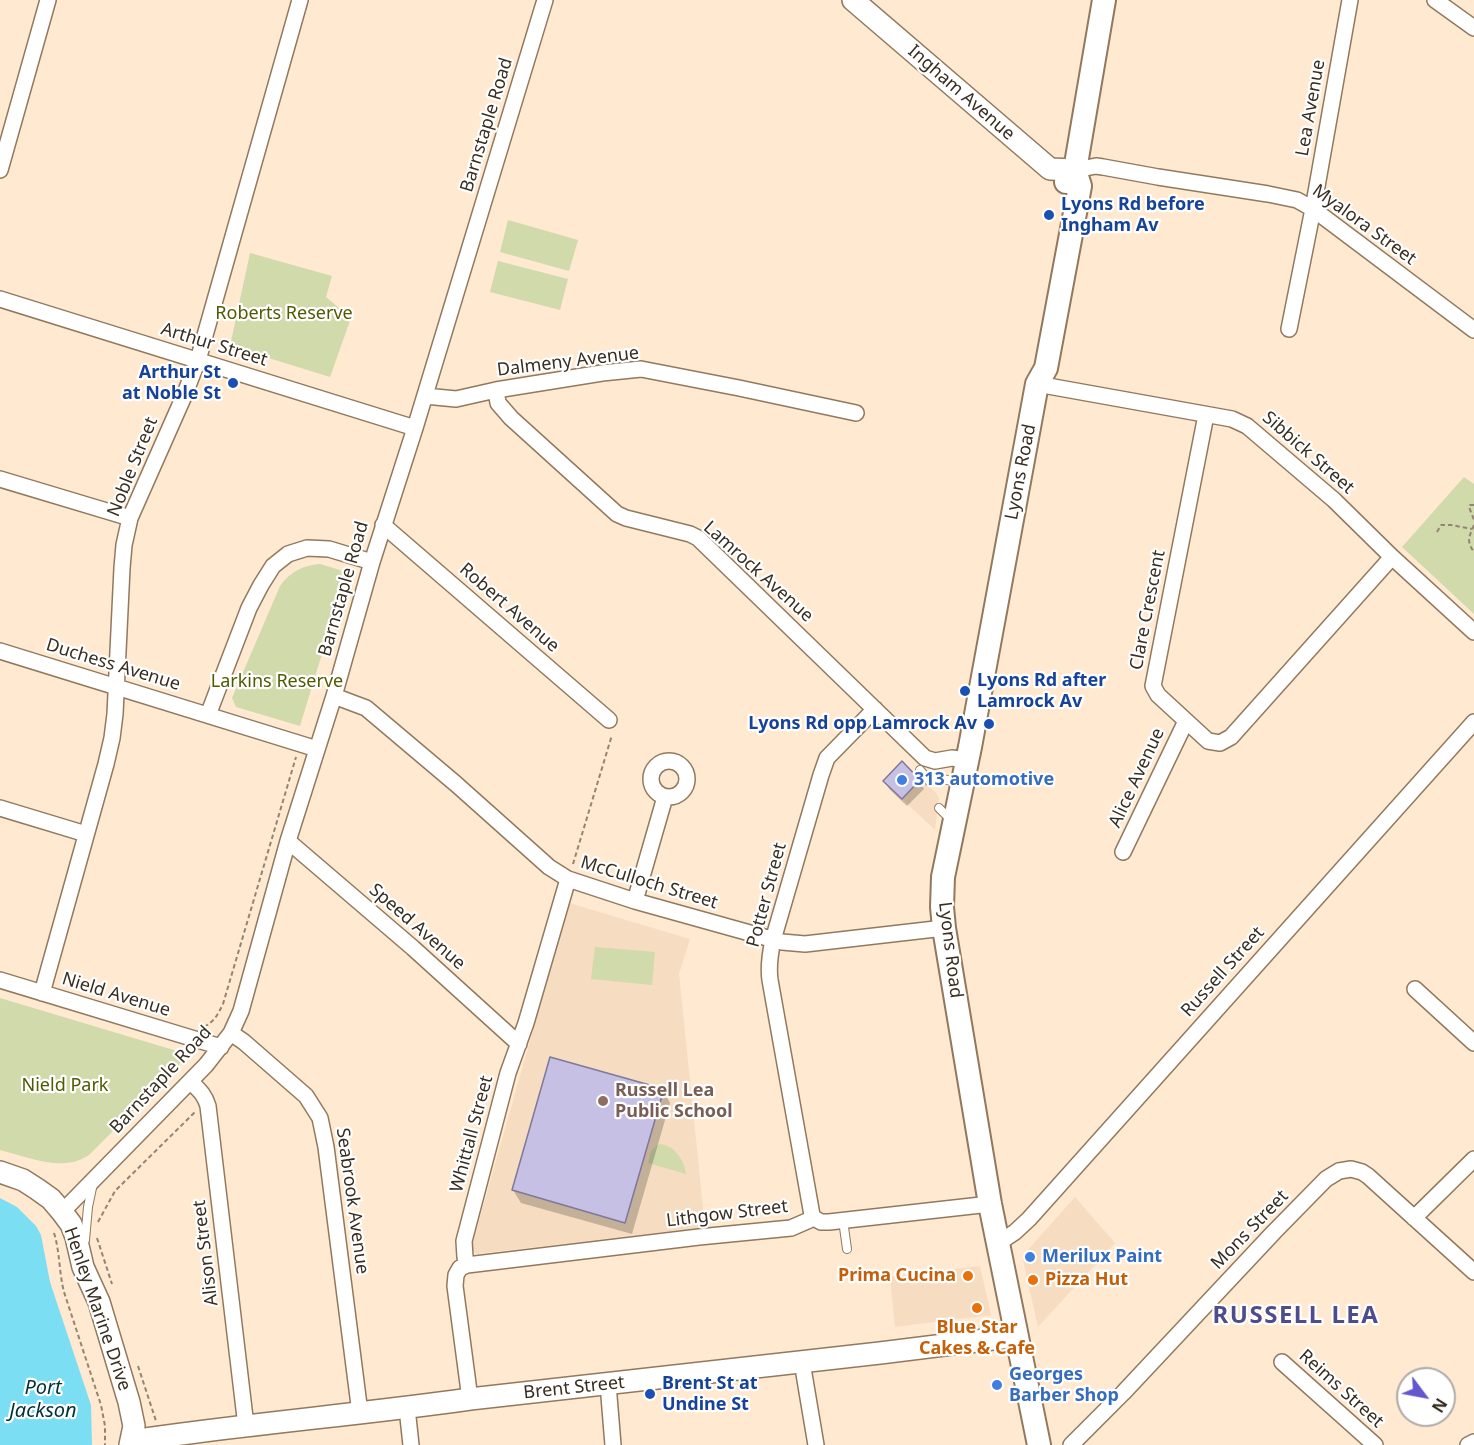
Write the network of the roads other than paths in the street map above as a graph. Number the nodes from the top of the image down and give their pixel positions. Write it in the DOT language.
graph roads {
  1 [pos="48,0"];
  2 [pos="300,0"];
  3 [pos="545,0"];
  4 [pos="853,0"];
  5 [pos="1350,0"];
  6 [pos="1435,0"];
  7 [pos="1101,2"];
  8 [pos="1474,28"];
  9 [pos="0,170"];
  10 [pos="1075,170"];
  11 [pos="1313,209"];
  12 [pos="0,299"];
  13 [pos="1288,329"];
  14 [pos="1474,330"];
  15 [pos="198,360"];
  16 [pos="1037,384"];
  17 [pos="496,390"];
  18 [pos="425,396"];
  19 [pos="856,413"];
  20 [pos="1206,415"];
  21 [pos="415,428"];
  22 [pos="0,479"];
  23 [pos="130,518"];
  24 [pos="383,525"];
  25 [pos="1392,557"];
  26 [pos="372,562"];
  27 [pos="1474,632"];
  28 [pos="0,651"];
  29 [pos="117,687"];
  30 [pos="334,696"];
  31 [pos="875,709"];
  32 [pos="208,715"];
  33 [pos="609,720"];
  34 [pos="1186,721"];
  35 [pos="1474,722"];
  36 [pos="317,749"];
  37 [pos="967,760"];
  38 [pos="920,770"];
  39 [pos="962,783"];
  40 [pos="665,798"];
  41 [pos="0,808"];
  42 [pos="86,834"];
  43 [pos="288,841"];
  44 [pos="1124,852"];
  45 [pos="568,879"];
  46 [pos="635,901"];
  47 [pos="944,928"];
  48 [pos="772,940"];
  49 [pos="0,980"];
  50 [pos="1415,989"];
  51 [pos="42,993"];
  52 [pos="231,1033"];
  53 [pos="1474,1043"];
  54 [pos="519,1044"];
  55 [pos="221,1047"];
  56 [pos="190,1082"];
  57 [pos="1474,1159"];
  58 [pos="0,1172"];
  59 [pos="94,1179"];
  60 [pos="990,1204"];
  61 [pos="62,1212"];
  62 [pos="814,1218"];
  63 [pos="1414,1218"];
  64 [pos="843,1220"];
  65 [pos="998,1244"];
  66 [pos="847,1249"];
  67 [pos="467,1265"];
  68 [pos="1474,1272"];
  69 [pos="87,1276"];
  70 [pos="1017,1336"];
  71 [pos="802,1362"];
  72 [pos="1282,1362"];
  73 [pos="608,1384"];
  74 [pos="470,1399"];
  75 [pos="407,1408"];
  76 [pos="360,1413"];
  77 [pos="246,1426"];
  78 [pos="205,1438"];
  79 [pos="1474,1442"];
  80 [pos="131,1443"];
  81 [pos="411,1445"];
  82 [pos="613,1445"];
  83 [pos="816,1445"];
  84 [pos="1039,1445"];
  85 [pos="1071,1445"];
  86 [pos="1375,1445"];
  87 [pos="1468,1445"];
  1 -- 9 [label="street"];
  2 -- 15 [label="street, Noble Street"];
  3 -- 18 [label="street, Barnstaple Road"];
  4 -- 10 [label="main road, Ingham Avenue"];
  5 -- 11 [label="street, Lea Avenue"];
  6 -- 8 [label="street"];
  7 -- 10 [label="main road, Lyons Road"];
  10 -- 11 [label="street, Myalora Street"];
  10 -- 16 [label="main road, Lyons Road"];
  11 -- 13 [label="street, Lea Avenue"];
  11 -- 14 [label="street, Myalora Street"];
  12 -- 15 [label="street, Arthur Street"];
  15 -- 21 [label="street, Arthur Street"];
  15 -- 23 [label="street, Noble Street"];
  16 -- 20 [label="street, Sibbick Street"];
  16 -- 37 [label="main road, Lyons Road"];
  17 -- 18 [label="street, Dalmeny Avenue"];
  17 -- 19 [label="street, Dalmeny Avenue"];
  17 -- 31 [label="street, Lamrock Avenue"];
  18 -- 21 [label="street, Barnstaple Road"];
  20 -- 25 [label="street, Sibbick Street"];
  20 -- 34 [label="street, Clare Crescent"];
  21 -- 24 [label="street, Barnstaple Road"];
  22 -- 23 [label="street"];
  23 -- 29 [label="street, Noble Street"];
  24 -- 26 [label="street, Barnstaple Road"];
  24 -- 33 [label="street, Robert Avenue"];
  25 -- 27 [label="street, Sibbick Street"];
  25 -- 34 [label="street, Clare Crescent"];
  26 -- 30 [label="street, Barnstaple Road"];
  26 -- 32 [label="street"];
  28 -- 29 [label="street, Duchess Avenue"];
  29 -- 32 [label="street, Duchess Avenue"];
  29 -- 42 [label="street, Noble Street"];
  30 -- 36 [label="street, Barnstaple Road"];
  30 -- 45 [label="street, McCulloch Street"];
  31 -- 37 [label="street, Lamrock Avenue"];
  31 -- 48 [label="street, Potter Street"];
  32 -- 36 [label="street, Duchess Avenue"];
  34 -- 44 [label="street, Alice Avenue"];
  35 -- 65 [label="street, Russell Street"];
  36 -- 43 [label="street, Barnstaple Road"];
  37 -- 39 [label="main road, Lyons Road"];
  38 -- 39 [label="lane"];
  39 -- 47 [label="main road, Lyons Road"];
  40 -- 46 [label="street"];
  41 -- 42 [label="street"];
  42 -- 51 [label="street, Noble Street"];
  43 -- 52 [label="street, Barnstaple Road"];
  43 -- 54 [label="street, Speed Avenue"];
  45 -- 46 [label="street, McCulloch Street"];
  45 -- 54 [label="street, Whittall Street"];
  46 -- 48 [label="street, McCulloch Street"];
  47 -- 48 [label="street, McCulloch Street"];
  47 -- 60 [label="main road, Lyons Road"];
  48 -- 62 [label="street, Potter Street"];
  49 -- 51 [label="street, Nield Avenue"];
  50 -- 53 [label="street"];
  51 -- 55 [label="street, Nield Avenue"];
  52 -- 55 [label="street, Barnstaple Road"];
  52 -- 76 [label="street, Seabrook Avenue"];
  54 -- 67 [label="street, Whittall Street"];
  55 -- 56 [label="street, Barnstaple Road"];
  56 -- 59 [label="street, Barnstaple Road"];
  56 -- 77 [label="street, Alison Street"];
  57 -- 63 [label="street"];
  58 -- 61 [label="main road, Henley Marine Drive"];
  59 -- 61 [label="street, Barnstaple Road"];
  59 -- 69 [label="lane"];
  60 -- 64 [label="street, Lithgow Street"];
  60 -- 65 [label="main road, Lyons Road"];
  61 -- 69 [label="main road, Henley Marine Drive"];
  62 -- 64 [label="street, Lithgow Street"];
  62 -- 67 [label="street, Lithgow Street"];
  63 -- 68 [label="street, Mons Street"];
  63 -- 85 [label="street, Mons Street"];
  64 -- 66 [label="lane"];
  65 -- 70 [label="main road, Lyons Road"];
  67 -- 74 [label="street, Whittall Street"];
  69 -- 80 [label="main road, Henley Marine Drive"];
  70 -- 71 [label="main road, Brent Street"];
  70 -- 84 [label="main road, Lyons Road"];
  71 -- 73 [label="main road, Brent Street"];
  71 -- 83 [label="street"];
  72 -- 86 [label="street, Reims Street"];
  73 -- 74 [label="main road, Brent Street"];
  73 -- 82 [label="street"];
  74 -- 75 [label="main road, Brent Street"];
  75 -- 76 [label="main road, Brent Street"];
  75 -- 81 [label="street"];
  76 -- 77 [label="main road, Brent Street"];
  77 -- 78 [label="main road, Brent Street"];
  78 -- 80 [label="main road, Brent Street"];
  79 -- 87 [label="street"];
}
